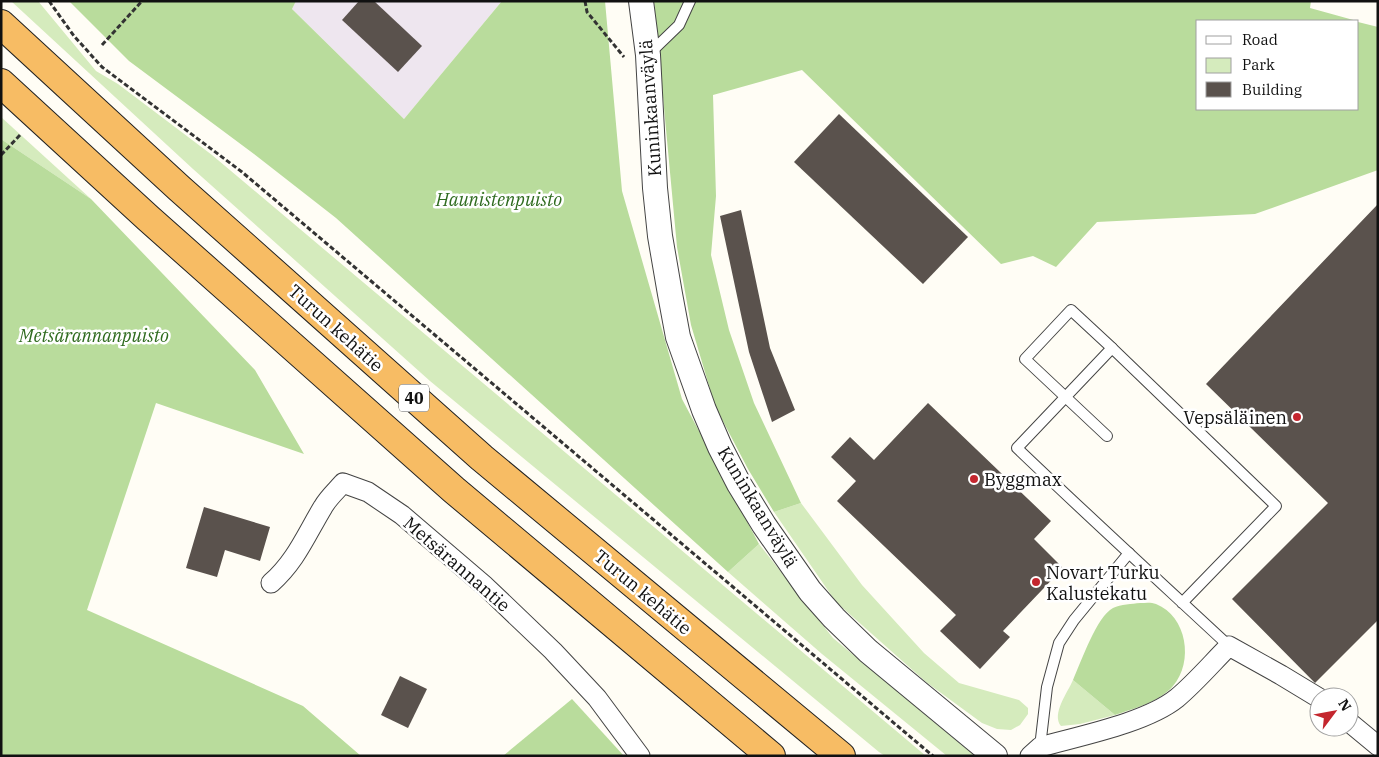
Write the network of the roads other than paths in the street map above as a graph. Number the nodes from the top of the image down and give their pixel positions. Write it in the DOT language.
graph roads {
  1 [pos="641,1"];
  2 [pos="690,1"];
  3 [pos="1,24"];
  4 [pos="648,55"];
  5 [pos="1,83"];
  6 [pos="1112,348"];
  7 [pos="1065,397"];
  8 [pos="1107,436"];
  9 [pos="1129,553"];
  10 [pos="271,583"];
  11 [pos="1182,603"];
  12 [pos="1229,646"];
  13 [pos="1309,692"];
  14 [pos="1359,729"];
  15 [pos="1376,741"];
  16 [pos="1035,752"];
  17 [pos="640,756"];
  18 [pos="771,756"];
  19 [pos="841,756"];
  20 [pos="995,756"];
  1 -- 4 [label="street, Kuninkaanväylä"];
  2 -- 4 [label="lane"];
  3 -- 19 [label="highway, Turun kehätie / 40"];
  4 -- 20 [label="street, Kuninkaanväylä"];
  5 -- 18 [label="highway, 40"];
  6 -- 7 [label="lane"];
  6 -- 7 [label="lane"];
  6 -- 11 [label="lane"];
  7 -- 8 [label="lane"];
  7 -- 9 [label="lane"];
  9 -- 11 [label="lane"];
  9 -- 16 [label="lane"];
  10 -- 17 [label="street, Metsärannantie"];
  11 -- 12 [label="lane"];
  12 -- 13 [label="street"];
  12 -- 16 [label="street"];
  14 -- 15 [label="street"];
}
